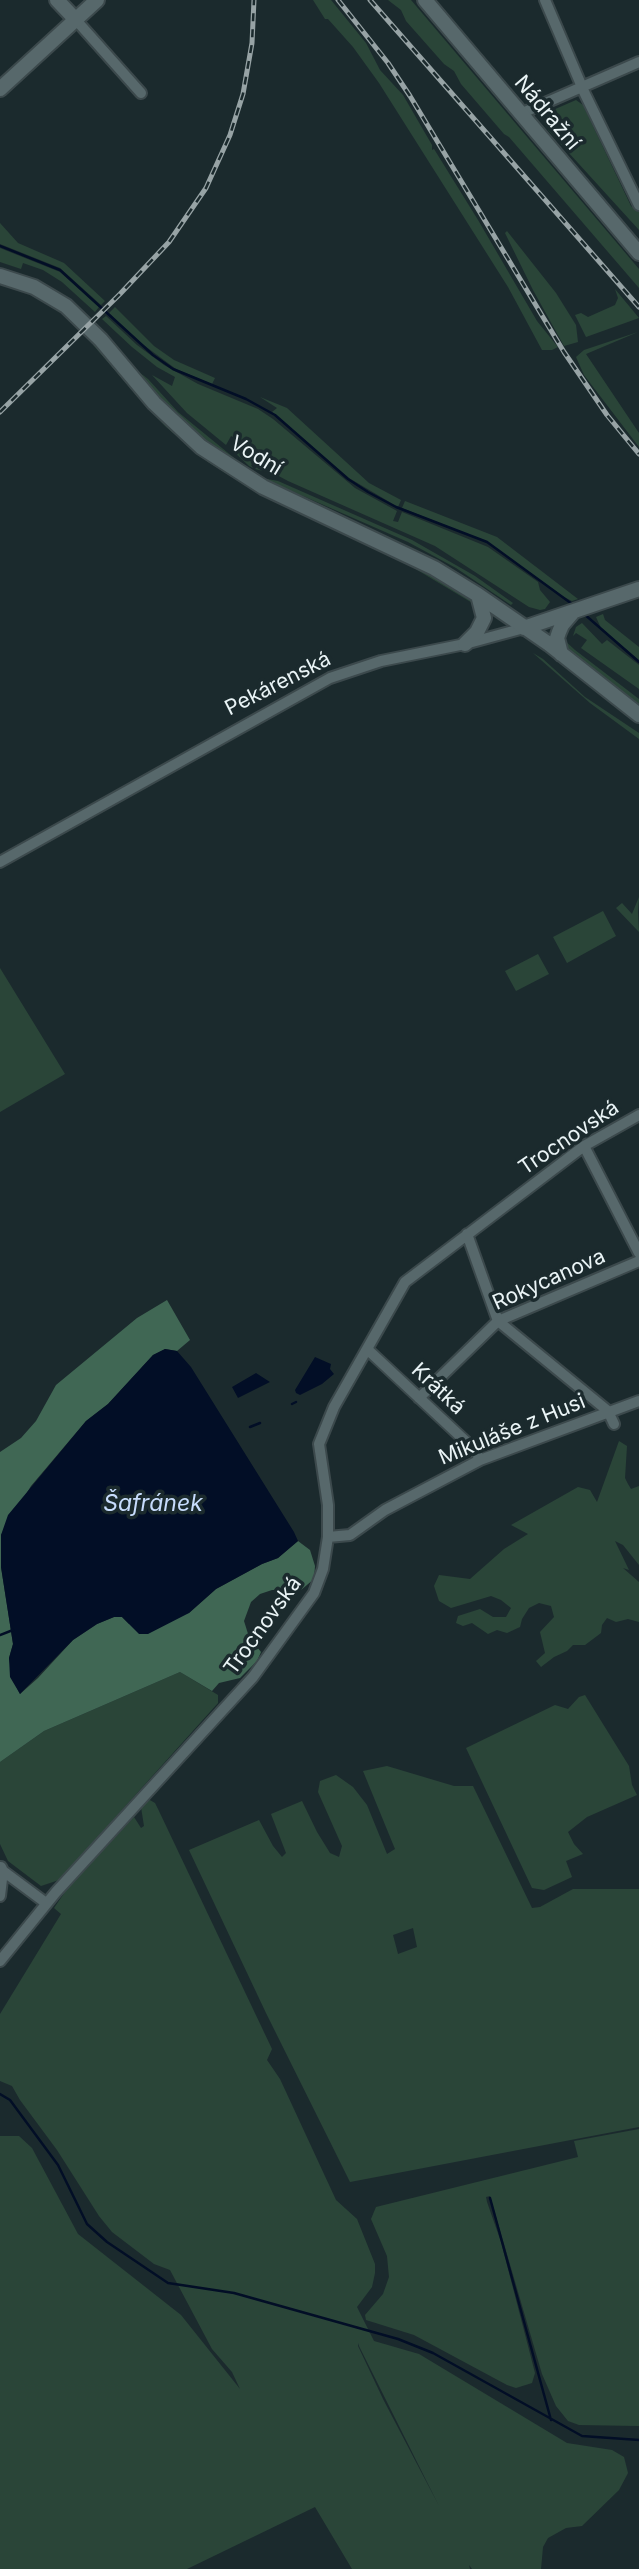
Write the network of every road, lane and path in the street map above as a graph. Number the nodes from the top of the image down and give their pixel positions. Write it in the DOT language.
graph roads {
  1 [pos="57,0"];
  2 [pos="97,0"];
  3 [pos="425,0"];
  4 [pos="545,0"];
  5 [pos="75,20"];
  6 [pos="639,62"];
  7 [pos="582,86"];
  8 [pos="0,89"];
  9 [pos="141,93"];
  10 [pos="520,114"];
  11 [pos="639,205"];
  12 [pos="639,253"];
  13 [pos="0,276"];
  14 [pos="639,590"];
  15 [pos="478,594"];
  16 [pos="573,612"];
  17 [pos="524,628"];
  18 [pos="465,643"];
  19 [pos="562,654"];
  20 [pos="639,715"];
  21 [pos="0,862"];
  22 [pos="639,1115"];
  23 [pos="584,1146"];
  24 [pos="467,1234"];
  25 [pos="639,1252"];
  26 [pos="639,1261"];
  27 [pos="498,1321"];
  28 [pos="367,1349"];
  29 [pos="419,1398"];
  30 [pos="639,1401"];
  31 [pos="608,1411"];
  32 [pos="614,1424"];
  33 [pos="480,1460"];
  34 [pos="328,1537"];
  35 [pos="1,1868"];
  36 [pos="0,1896"];
  37 [pos="46,1903"];
  38 [pos="0,1961"];
  1 -- 5 [label="main road"];
  2 -- 5 [label="main road"];
  3 -- 10 [label="main road, Nádražní"];
  4 -- 7 [label="street"];
  5 -- 8 [label="main road"];
  5 -- 9 [label="street"];
  6 -- 7 [label="street"];
  7 -- 10 [label="street"];
  7 -- 11 [label="street"];
  10 -- 12 [label="main road, Nádražní"];
  13 -- 15 [label="main road, Vodní"];
  14 -- 16 [label="main road, Pekárenská"];
  15 -- 17 [label="main road, Vodní"];
  15 -- 18 [label="main road"];
  16 -- 17 [label="main road, Pekárenská"];
  16 -- 19 [label="main road"];
  17 -- 18 [label="street, Pekárenská"];
  17 -- 19 [label="main road, Vodní"];
  18 -- 21 [label="street, Pekárenská"];
  19 -- 20 [label="main road, Vodní"];
  22 -- 23 [label="street, Trocnovská"];
  23 -- 24 [label="street, Trocnovská"];
  23 -- 25 [label="street"];
  24 -- 27 [label="street"];
  24 -- 28 [label="street, Trocnovská"];
  26 -- 27 [label="street, Rokycanova"];
  27 -- 29 [label="street, Rokycanova"];
  27 -- 31 [label="street"];
  28 -- 29 [label="street, Krátká"];
  28 -- 34 [label="street, Trocnovská"];
  29 -- 33 [label="street, Krátká"];
  30 -- 31 [label="street, Mikuláše z Husi"];
  31 -- 32 [label="street"];
  31 -- 33 [label="street, Mikuláše z Husi"];
  33 -- 34 [label="street, Mikuláše z Husi"];
  34 -- 37 [label="street, Trocnovská"];
  35 -- 36 [label="street"];
  35 -- 37 [label="street"];
  37 -- 38 [label="street, Trocnovská"];
}
